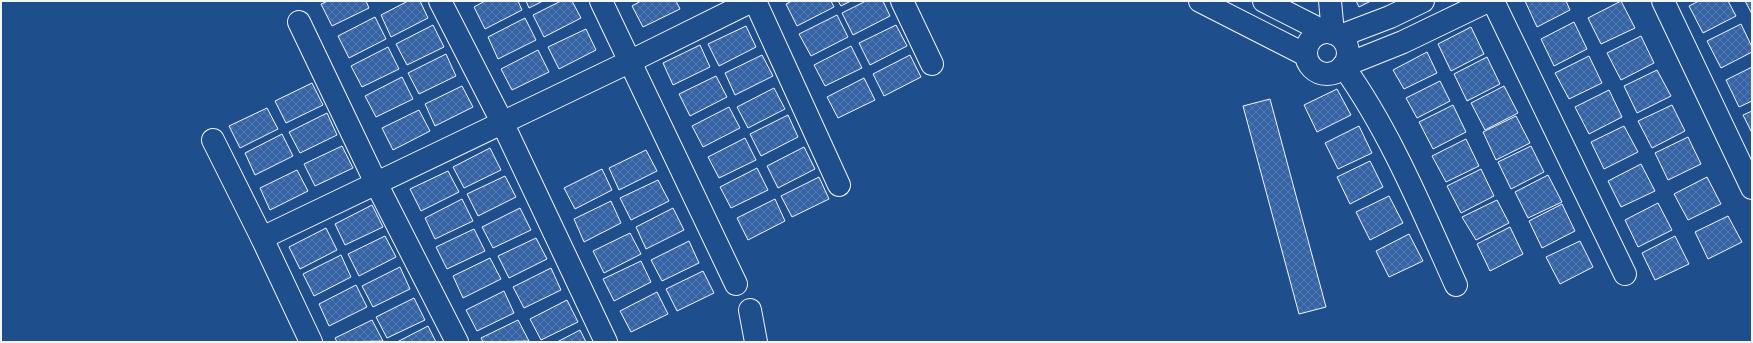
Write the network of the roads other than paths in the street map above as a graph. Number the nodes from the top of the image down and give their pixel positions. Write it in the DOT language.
graph roads {
  1 [pos="440,1"];
  2 [pos="601,1"];
  3 [pos="754,1"];
  4 [pos="902,1"];
  5 [pos="1200,1"];
  6 [pos="1264,1"];
  7 [pos="1330,1"];
  8 [pos="1423,1"];
  9 [pos="1488,1"];
  10 [pos="1493,1"];
  11 [pos="1663,1"];
  12 [pos="299,22"];
  13 [pos="1332,34"];
  14 [pos="1306,55"];
  15 [pos="630,62"];
  16 [pos="932,64"];
  17 [pos="1343,66"];
  18 [pos="502,122"];
  19 [pos="213,140"];
  20 [pos="376,183"];
  21 [pos="839,185"];
  22 [pos="1752,188"];
  23 [pos="262,238"];
  24 [pos="1625,274"];
  25 [pos="736,284"];
  26 [pos="1456,284"];
  27 [pos="750,310"];
  28 [pos="311,342"];
  29 [pos="457,342"];
  30 [pos="606,342"];
  31 [pos="756,342"];
  1 -- 18 [label="street"];
  2 -- 15 [label="street"];
  3 -- 15 [label="street"];
  3 -- 21 [label="street"];
  4 -- 16 [label="street"];
  5 -- 14 [label="street"];
  6 -- 13 [label="street"];
  7 -- 13 [label="street"];
  8 -- 13 [label="street"];
  9 -- 17 [label="street"];
  10 -- 24 [label="street"];
  11 -- 22 [label="street"];
  12 -- 20 [label="street"];
  13 -- 14 [label="street"];
  13 -- 17 [label="street"];
  14 -- 17 [label="street"];
  15 -- 18 [label="street"];
  15 -- 25 [label="street"];
  17 -- 26 [label="street"];
  18 -- 20 [label="street"];
  18 -- 30 [label="street"];
  19 -- 23 [label="street"];
  20 -- 23 [label="street"];
  20 -- 29 [label="street"];
  23 -- 28 [label="street"];
  27 -- 31 [label="street"];
}
